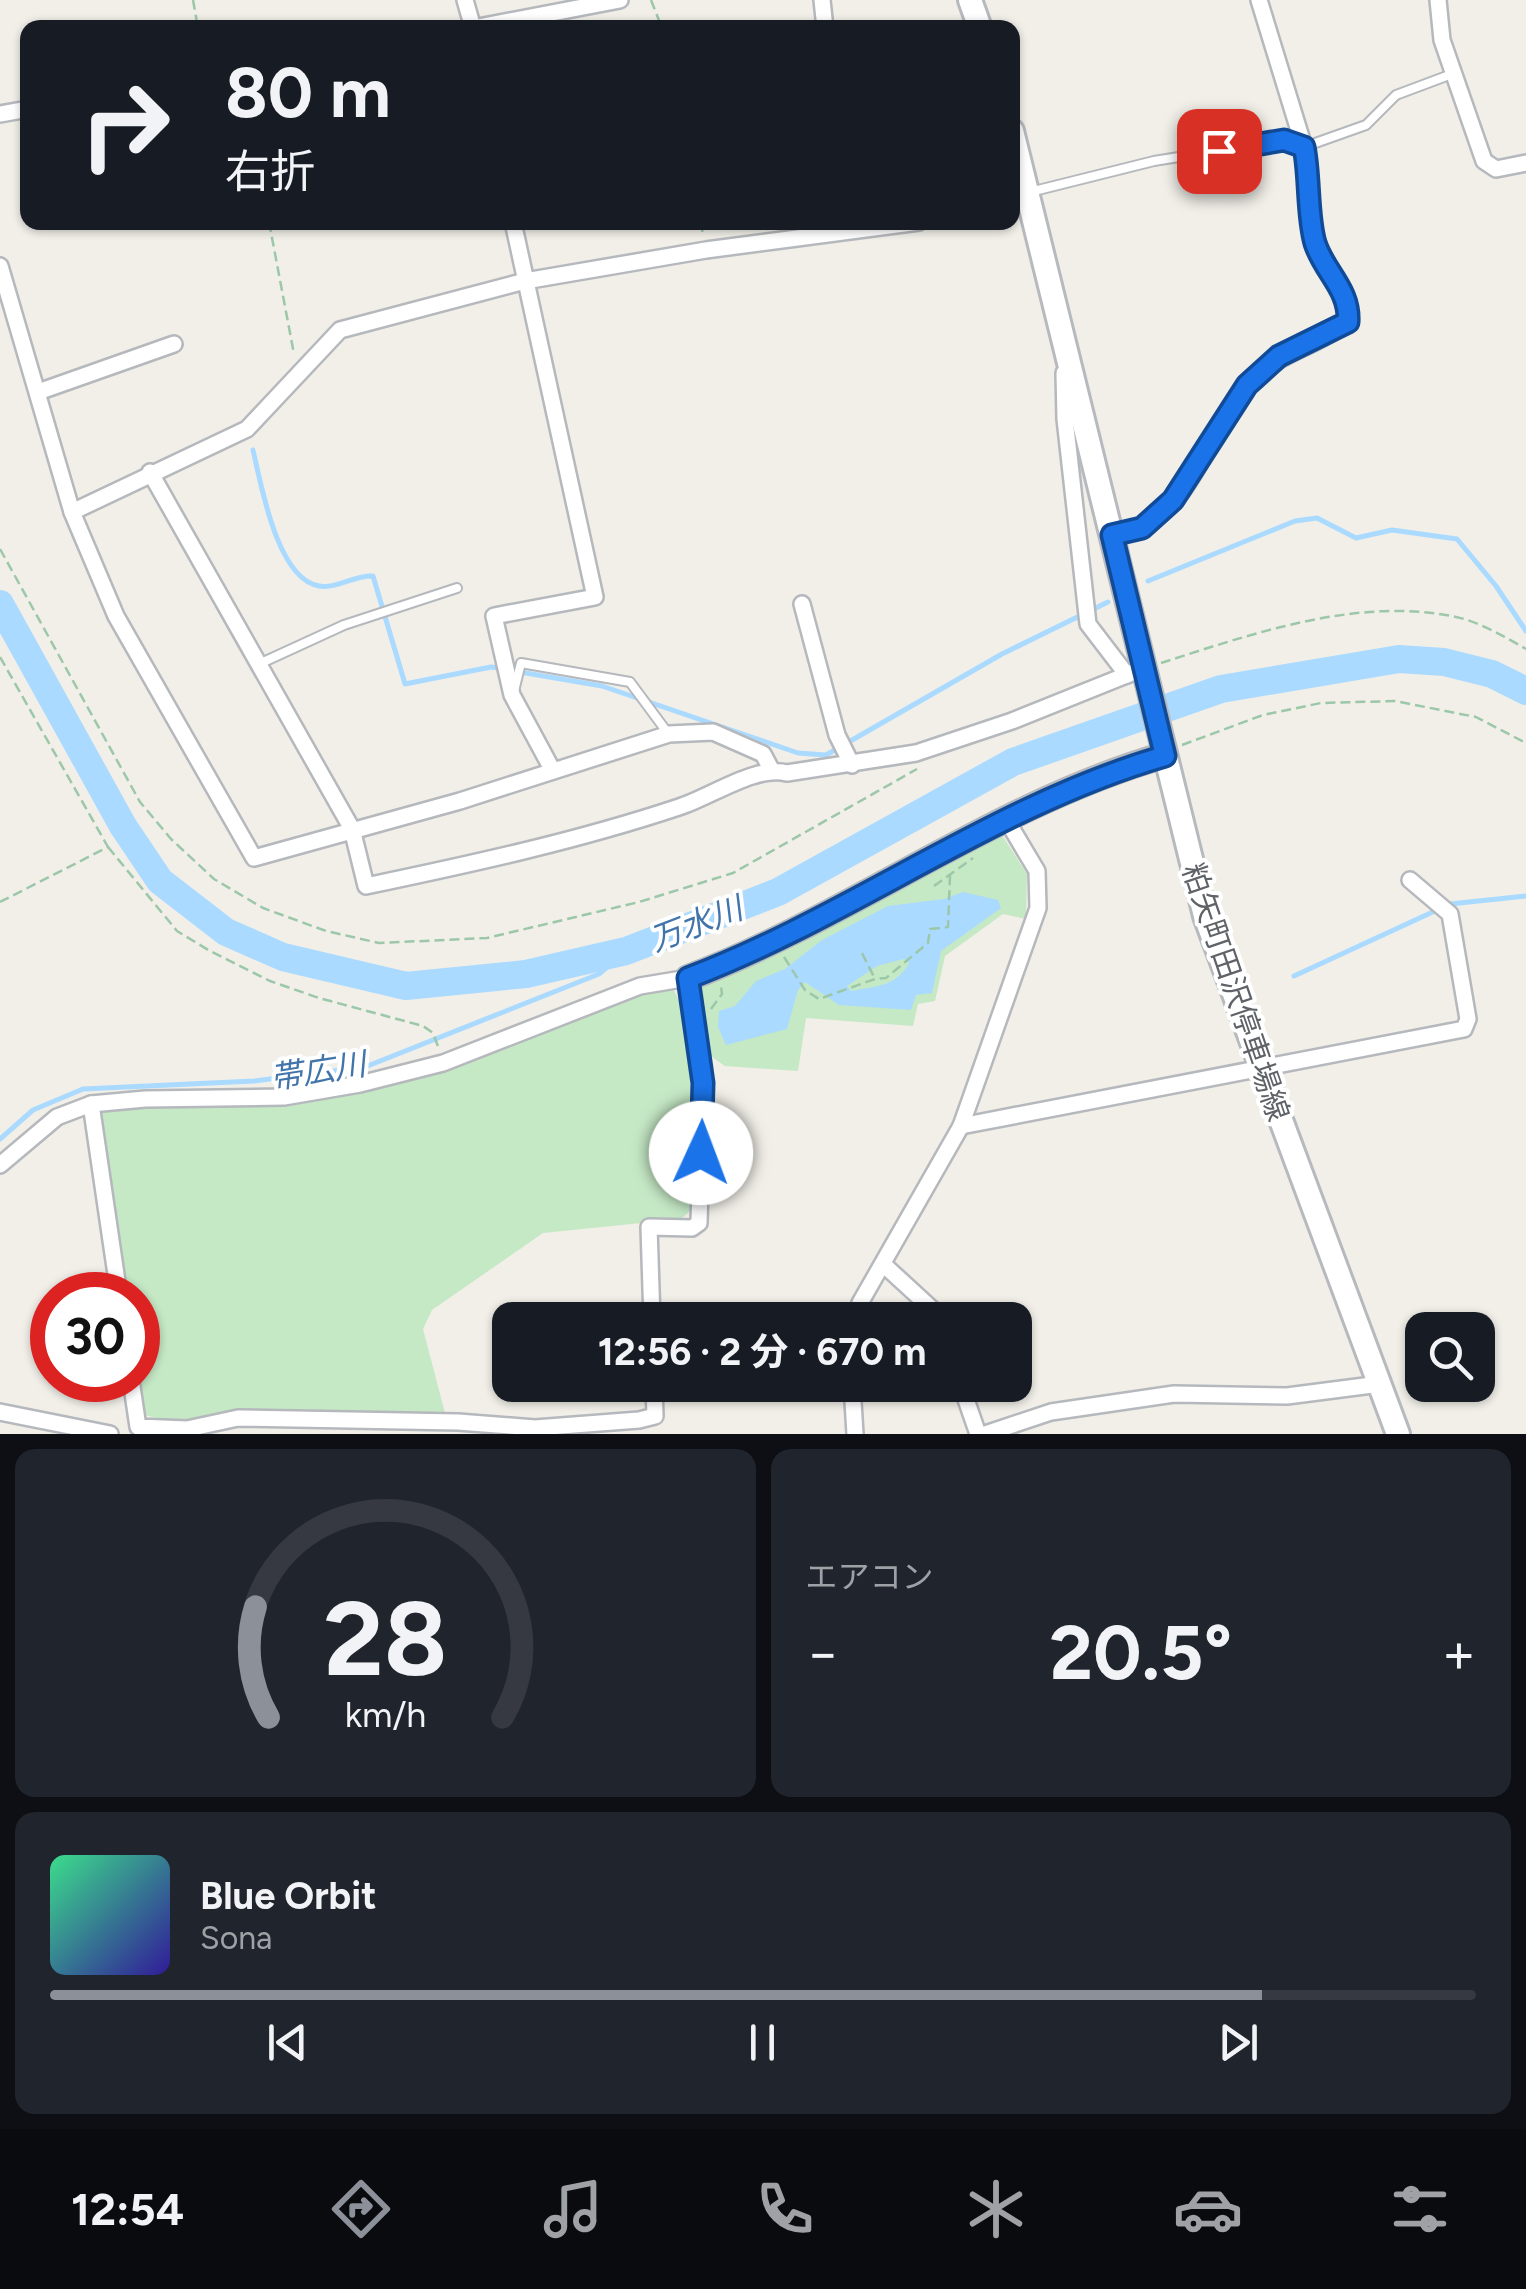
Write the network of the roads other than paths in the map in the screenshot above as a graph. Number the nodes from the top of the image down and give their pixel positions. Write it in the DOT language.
graph roads {
  1 [pos="620,0"];
  2 [pos="1258,0"];
  3 [pos="1438,0"];
  4 [pos="515,20"];
  5 [pos="1452,74"];
  6 [pos="1304,147"];
  7 [pos="1526,164"];
  8 [pos="1020,175"];
  9 [pos="1025,202"];
  10 [pos="515,230"];
  11 [pos="833,230"];
  12 [pos="0,266"];
  13 [pos="526,281"];
  14 [pos="1065,339"];
  15 [pos="174,344"];
  16 [pos="38,392"];
  17 [pos="150,472"];
  18 [pos="72,512"];
  19 [pos="1112,535"];
  20 [pos="457,588"];
  21 [pos="802,604"];
  22 [pos="259,664"];
  23 [pos="513,664"];
  24 [pos="1139,674"];
  25 [pos="669,734"];
  26 [pos="1164,750"];
  27 [pos="850,761"];
  28 [pos="771,769"];
  29 [pos="554,772"];
  30 [pos="1006,818"];
  31 [pos="352,829"];
  32 [pos="1410,880"];
  33 [pos="688,978"];
  34 [pos="1259,1070"];
  35 [pos="91,1104"];
  36 [pos="961,1126"];
  37 [pos="0,1165"];
  38 [pos="883,1264"];
  39 [pos="116,1272"];
  40 [pos="651,1302"];
  41 [pos="861,1302"];
  42 [pos="924,1302"];
  43 [pos="1380,1384"];
  44 [pos="134,1402"];
  45 [pos="654,1402"];
  46 [pos="853,1402"];
  47 [pos="968,1402"];
  48 [pos="0,1412"];
  49 [pos="300,1427"];
  50 [pos="138,1430"];
  51 [pos="110,1434"];
  52 [pos="855,1434"];
  53 [pos="982,1434"];
  54 [pos="1398,1434"];
  1 -- 4 [label="street"];
  2 -- 6 [label="street"];
  3 -- 5 [label="street"];
  5 -- 6 [label="lane"];
  5 -- 7 [label="street"];
  6 -- 9 [label="lane"];
  6 -- 19 [label="street"];
  8 -- 9 [label="main road, 粕矢町田沢停車場線"];
  9 -- 14 [label="main road, 粕矢町田沢停車場線"];
  10 -- 13 [label="street"];
  11 -- 13 [label="street"];
  12 -- 16 [label="street"];
  13 -- 17 [label="street"];
  13 -- 23 [label="street"];
  14 -- 19 [label="main road, 粕矢町田沢停車場線"];
  14 -- 24 [label="street"];
  15 -- 16 [label="street"];
  16 -- 18 [label="street"];
  17 -- 18 [label="street"];
  17 -- 22 [label="street"];
  18 -- 31 [label="street"];
  19 -- 24 [label="main road, 粕矢町田沢停車場線"];
  20 -- 22 [label="lane"];
  21 -- 27 [label="street"];
  22 -- 31 [label="street"];
  23 -- 25 [label="lane"];
  23 -- 29 [label="street"];
  24 -- 26 [label="main road, 粕矢町田沢停車場線"];
  24 -- 27 [label="street"];
  25 -- 28 [label="street"];
  25 -- 29 [label="street"];
  26 -- 30 [label="main road"];
  26 -- 34 [label="main road, 粕矢町田沢停車場線"];
  27 -- 28 [label="street"];
  28 -- 31 [label="street"];
  29 -- 31 [label="street"];
  30 -- 33 [label="main road"];
  30 -- 36 [label="street"];
  32 -- 34 [label="street"];
  33 -- 35 [label="street"];
  33 -- 40 [label="street"];
  34 -- 36 [label="street"];
  34 -- 43 [label="main road, 粕矢町田沢停車場線"];
  35 -- 37 [label="street"];
  35 -- 39 [label="street"];
  36 -- 38 [label="street"];
  38 -- 41 [label="street"];
  38 -- 42 [label="street"];
  43 -- 53 [label="street"];
  43 -- 54 [label="main road, 粕矢町田沢停車場線"];
  44 -- 50 [label="street"];
  45 -- 49 [label="street"];
  46 -- 52 [label="street"];
  47 -- 53 [label="street"];
  48 -- 51 [label="street"];
  49 -- 50 [label="street"];
}
